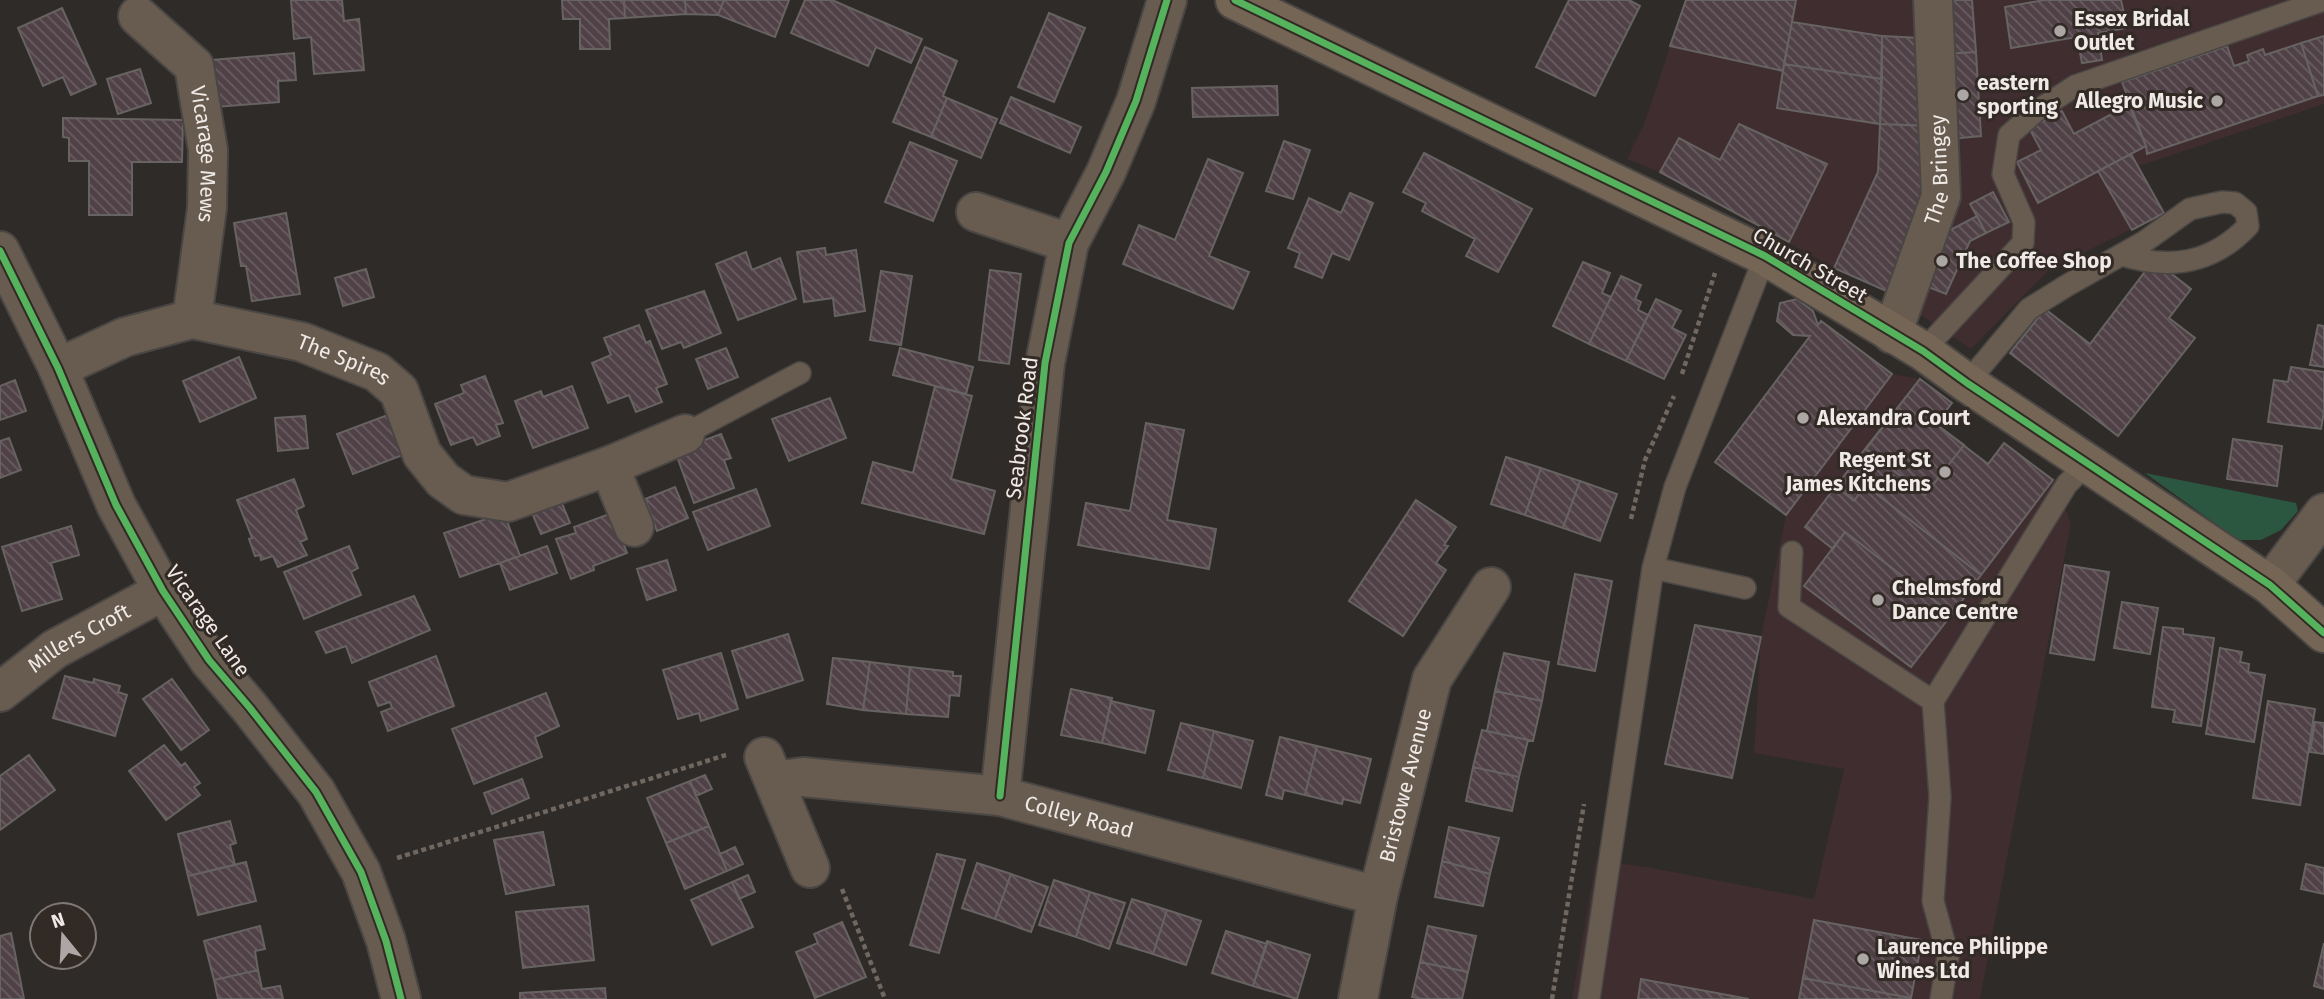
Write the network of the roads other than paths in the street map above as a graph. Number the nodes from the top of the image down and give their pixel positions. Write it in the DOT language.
graph roads {
  1 [pos="1167,0"];
  2 [pos="1235,0"];
  3 [pos="1933,0"];
  4 [pos="2324,0"];
  5 [pos="138,16"];
  6 [pos="976,212"];
  7 [pos="1069,243"];
  8 [pos="0,251"];
  9 [pos="2122,255"];
  10 [pos="1765,256"];
  11 [pos="192,319"];
  12 [pos="1908,342"];
  13 [pos="58,368"];
  14 [pos="800,373"];
  15 [pos="1967,383"];
  16 [pos="685,434"];
  17 [pos="2087,464"];
  18 [pos="609,466"];
  19 [pos="2324,513"];
  20 [pos="634,527"];
  21 [pos="1792,552"];
  22 [pos="1653,568"];
  23 [pos="2270,585"];
  24 [pos="1491,587"];
  25 [pos="1745,587"];
  26 [pos="163,591"];
  27 [pos="2324,633"];
  28 [pos="0,692"];
  29 [pos="1933,701"];
  30 [pos="1000,796"];
  31 [pos="810,868"];
  32 [pos="1378,897"];
  33 [pos="401,999"];
  34 [pos="1358,999"];
  35 [pos="1589,999"];
  36 [pos="1941,999"];
  1 -- 7 [label="street, Seabrook Road"];
  2 -- 10 [label="street, Church Street"];
  3 -- 12 [label="street, The Bringey"];
  4 -- 12 [label="lane"];
  5 -- 11 [label="street, Vicarage Mews"];
  6 -- 7 [label="street"];
  7 -- 30 [label="street, Seabrook Road"];
  8 -- 13 [label="street, Vicarage Lane"];
  9 -- 9 [label="lane"];
  9 -- 15 [label="lane"];
  10 -- 12 [label="street, Church Street"];
  10 -- 22 [label="lane"];
  11 -- 13 [label="street, The Spires"];
  11 -- 18 [label="street, The Spires"];
  12 -- 15 [label="street, Church Street"];
  13 -- 26 [label="street, Vicarage Lane"];
  14 -- 16 [label="lane"];
  15 -- 17 [label="street, Church Street"];
  16 -- 18 [label="street, The Spires"];
  17 -- 23 [label="street, Church Street"];
  17 -- 29 [label="lane"];
  18 -- 20 [label="street"];
  19 -- 23 [label="street"];
  21 -- 29 [label="lane"];
  22 -- 25 [label="lane"];
  22 -- 35 [label="lane"];
  23 -- 27 [label="street, Church Street"];
  24 -- 32 [label="street, Bristowe Avenue"];
  26 -- 28 [label="street, Millers Croft"];
  26 -- 33 [label="street, Vicarage Lane"];
  29 -- 36 [label="lane"];
  30 -- 31 [label="street, Colley Road"];
  30 -- 32 [label="street, Colley Road"];
  32 -- 34 [label="street, Bristowe Avenue"];
}
